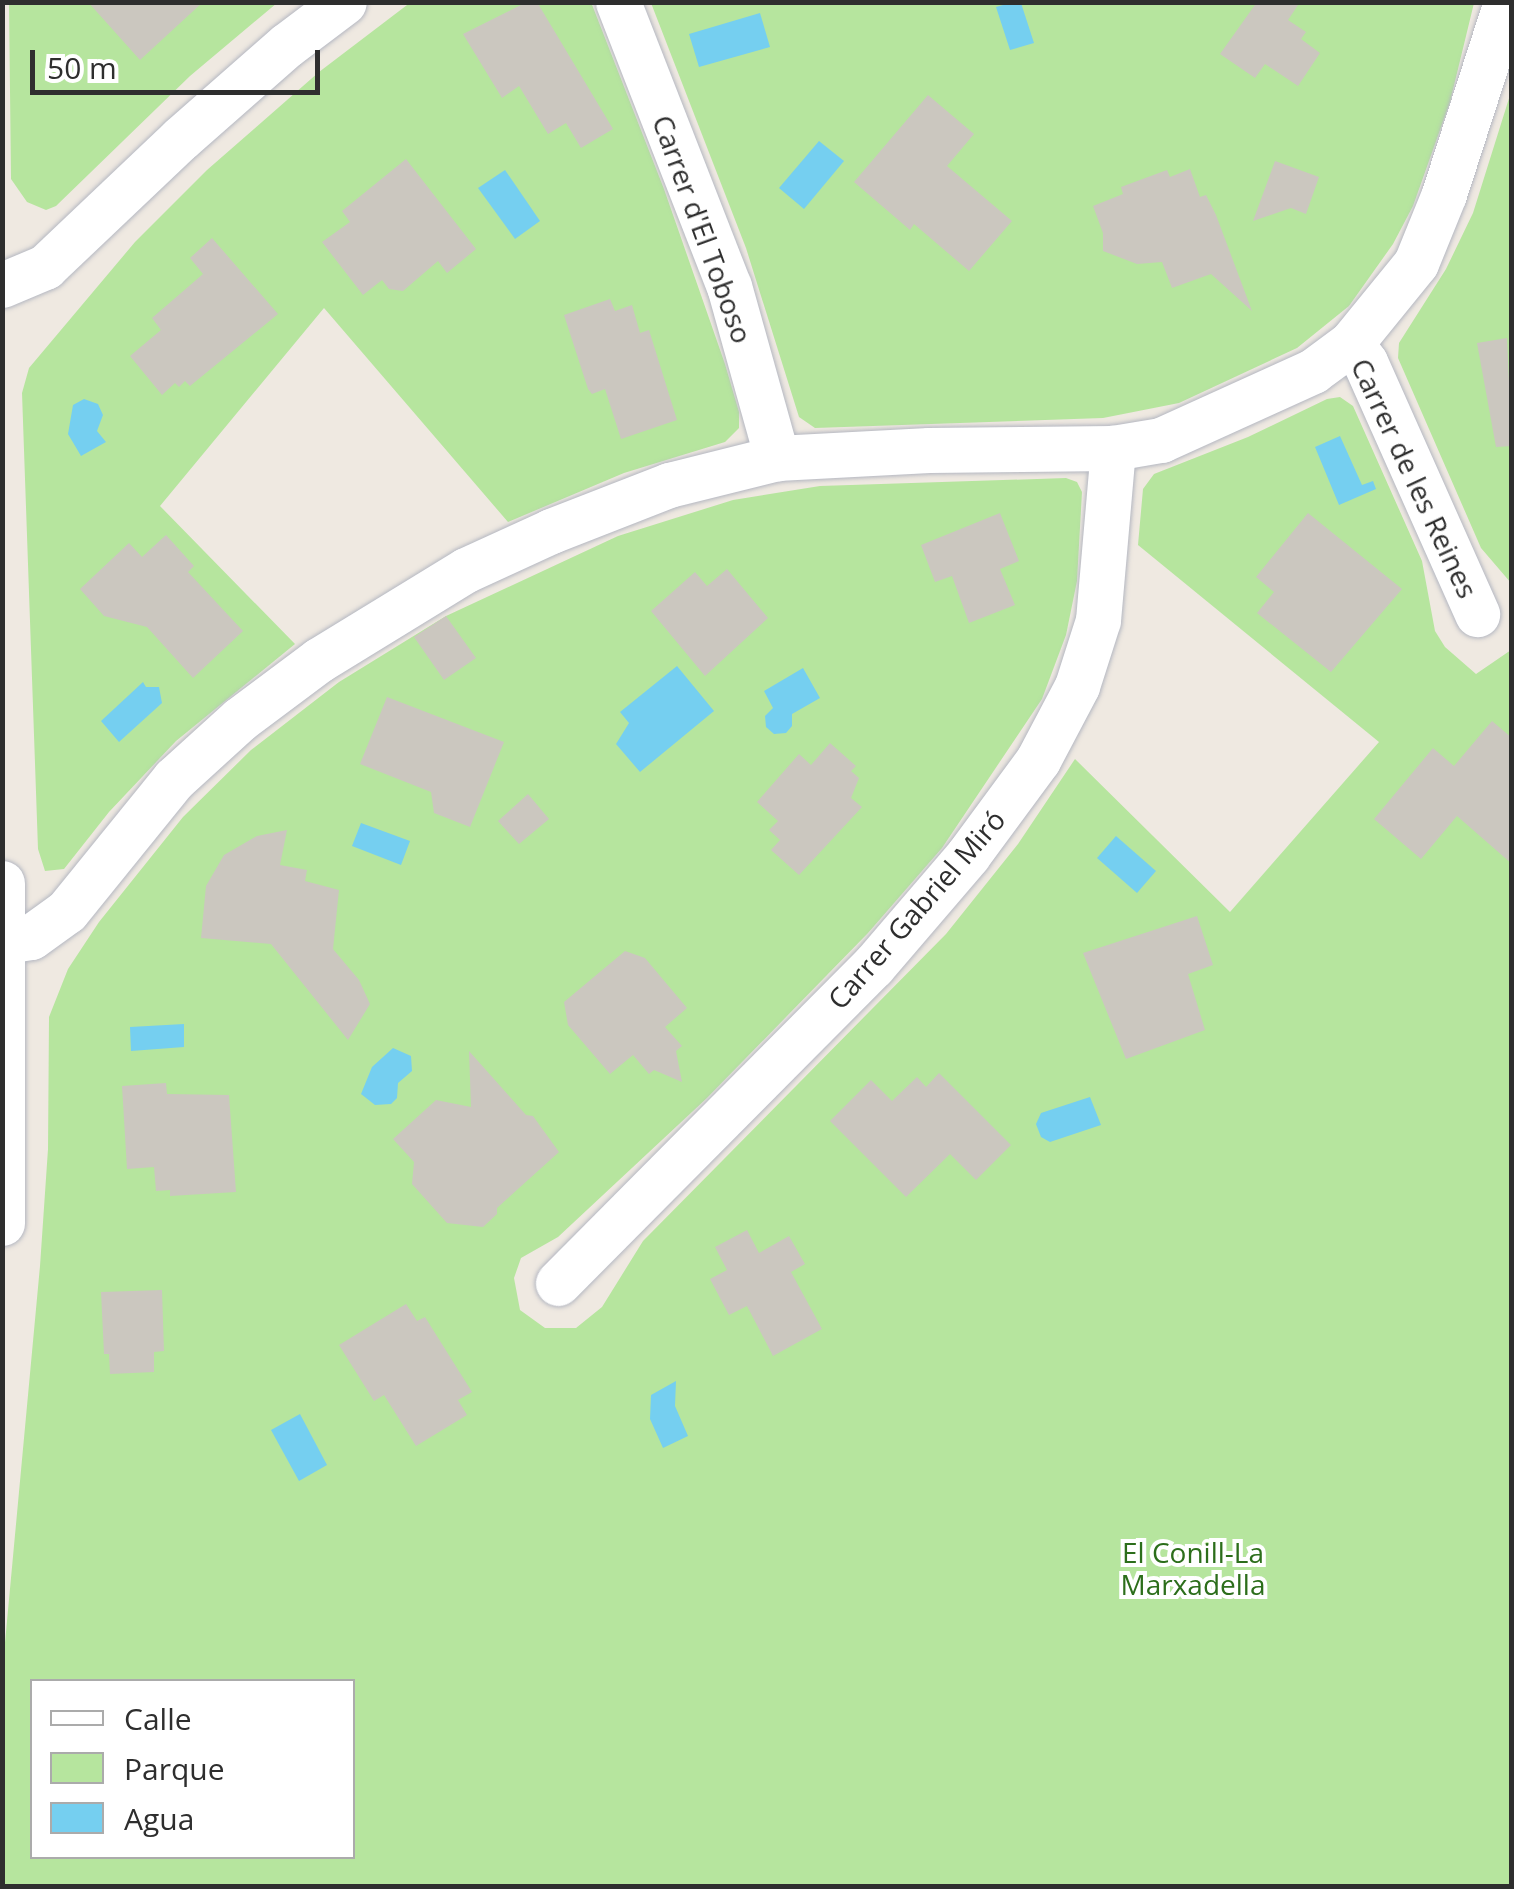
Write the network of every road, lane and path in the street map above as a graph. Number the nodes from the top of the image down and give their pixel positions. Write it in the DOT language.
graph roads {
  1 [pos="344,2"];
  2 [pos="618,2"];
  3 [pos="1506,2"];
  4 [pos="2,285"];
  5 [pos="1351,344"];
  6 [pos="1112,448"];
  7 [pos="777,458"];
  8 [pos="1477,614"];
  9 [pos="2,883"];
  10 [pos="5,941"];
  11 [pos="2,1223"];
  12 [pos="558,1283"];
  1 -- 4 [label="street"];
  2 -- 7 [label="street, Carrer d'El Toboso"];
  3 -- 5 [label="street"];
  5 -- 6 [label="street"];
  5 -- 8 [label="street, Carrer de les Reines"];
  6 -- 7 [label="street"];
  6 -- 12 [label="street, Carrer Gabriel Miró"];
  7 -- 10 [label="street"];
  9 -- 10 [label="street"];
  10 -- 11 [label="street"];
}
